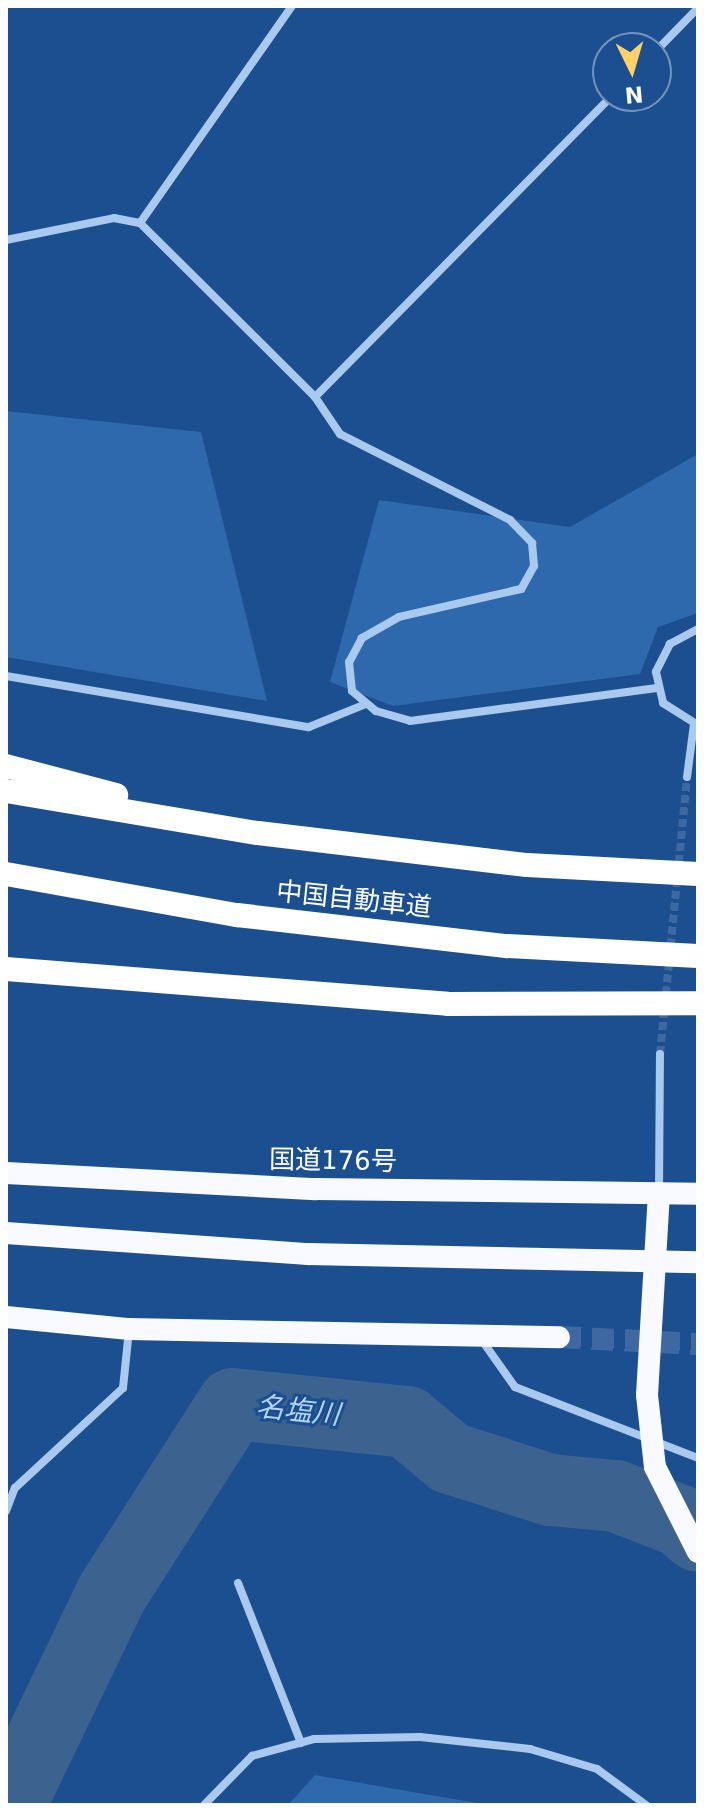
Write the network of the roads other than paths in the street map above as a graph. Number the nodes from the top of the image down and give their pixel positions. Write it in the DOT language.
graph roads {
  1 [pos="292,6"];
  2 [pos="698,8"];
  3 [pos="672,35"];
  4 [pos="596,112"];
  5 [pos="140,223"];
  6 [pos="6,240"];
  7 [pos="315,397"];
  8 [pos="698,629"];
  9 [pos="6,676"];
  10 [pos="657,688"];
  11 [pos="366,704"];
  12 [pos="696,724"];
  13 [pos="6,766"];
  14 [pos="687,777"];
  15 [pos="6,791"];
  16 [pos="258,833"];
  17 [pos="6,874"];
  18 [pos="698,874"];
  19 [pos="698,956"];
  20 [pos="6,969"];
  21 [pos="698,1003"];
  22 [pos="660,1054"];
  23 [pos="6,1173"];
  24 [pos="659,1193"];
  25 [pos="698,1194"];
  26 [pos="6,1233"];
  27 [pos="655,1261"];
  28 [pos="698,1262"];
  29 [pos="6,1317"];
  30 [pos="129,1329"];
  31 [pos="559,1337"];
  32 [pos="481,1338"];
  33 [pos="698,1458"];
  34 [pos="6,1511"];
  35 [pos="698,1552"];
  36 [pos="238,1583"];
  37 [pos="301,1743"];
  38 [pos="204,1805"];
  39 [pos="646,1805"];
  1 -- 5 [label="street"];
  2 -- 3 [label="street"];
  4 -- 7 [label="street"];
  5 -- 6 [label="street"];
  5 -- 7 [label="street"];
  7 -- 11 [label="street"];
  8 -- 10 [label="street"];
  9 -- 11 [label="street"];
  10 -- 11 [label="street"];
  10 -- 12 [label="street"];
  12 -- 14 [label="street"];
  13 -- 16 [label="highway"];
  15 -- 16 [label="highway, 中国自動車道"];
  16 -- 18 [label="highway, 中国自動車道"];
  17 -- 19 [label="highway, 中国自動車道"];
  20 -- 21 [label="highway"];
  22 -- 24 [label="street"];
  23 -- 24 [label="highway, 国道176号"];
  24 -- 25 [label="highway, 国道176号"];
  24 -- 27 [label="highway"];
  26 -- 27 [label="highway"];
  27 -- 28 [label="highway"];
  27 -- 35 [label="highway, bridge"];
  29 -- 30 [label="highway"];
  30 -- 32 [label="highway"];
  30 -- 34 [label="street"];
  31 -- 32 [label="highway"];
  32 -- 33 [label="street"];
  36 -- 37 [label="street"];
  37 -- 38 [label="street"];
  37 -- 39 [label="street"];
}
